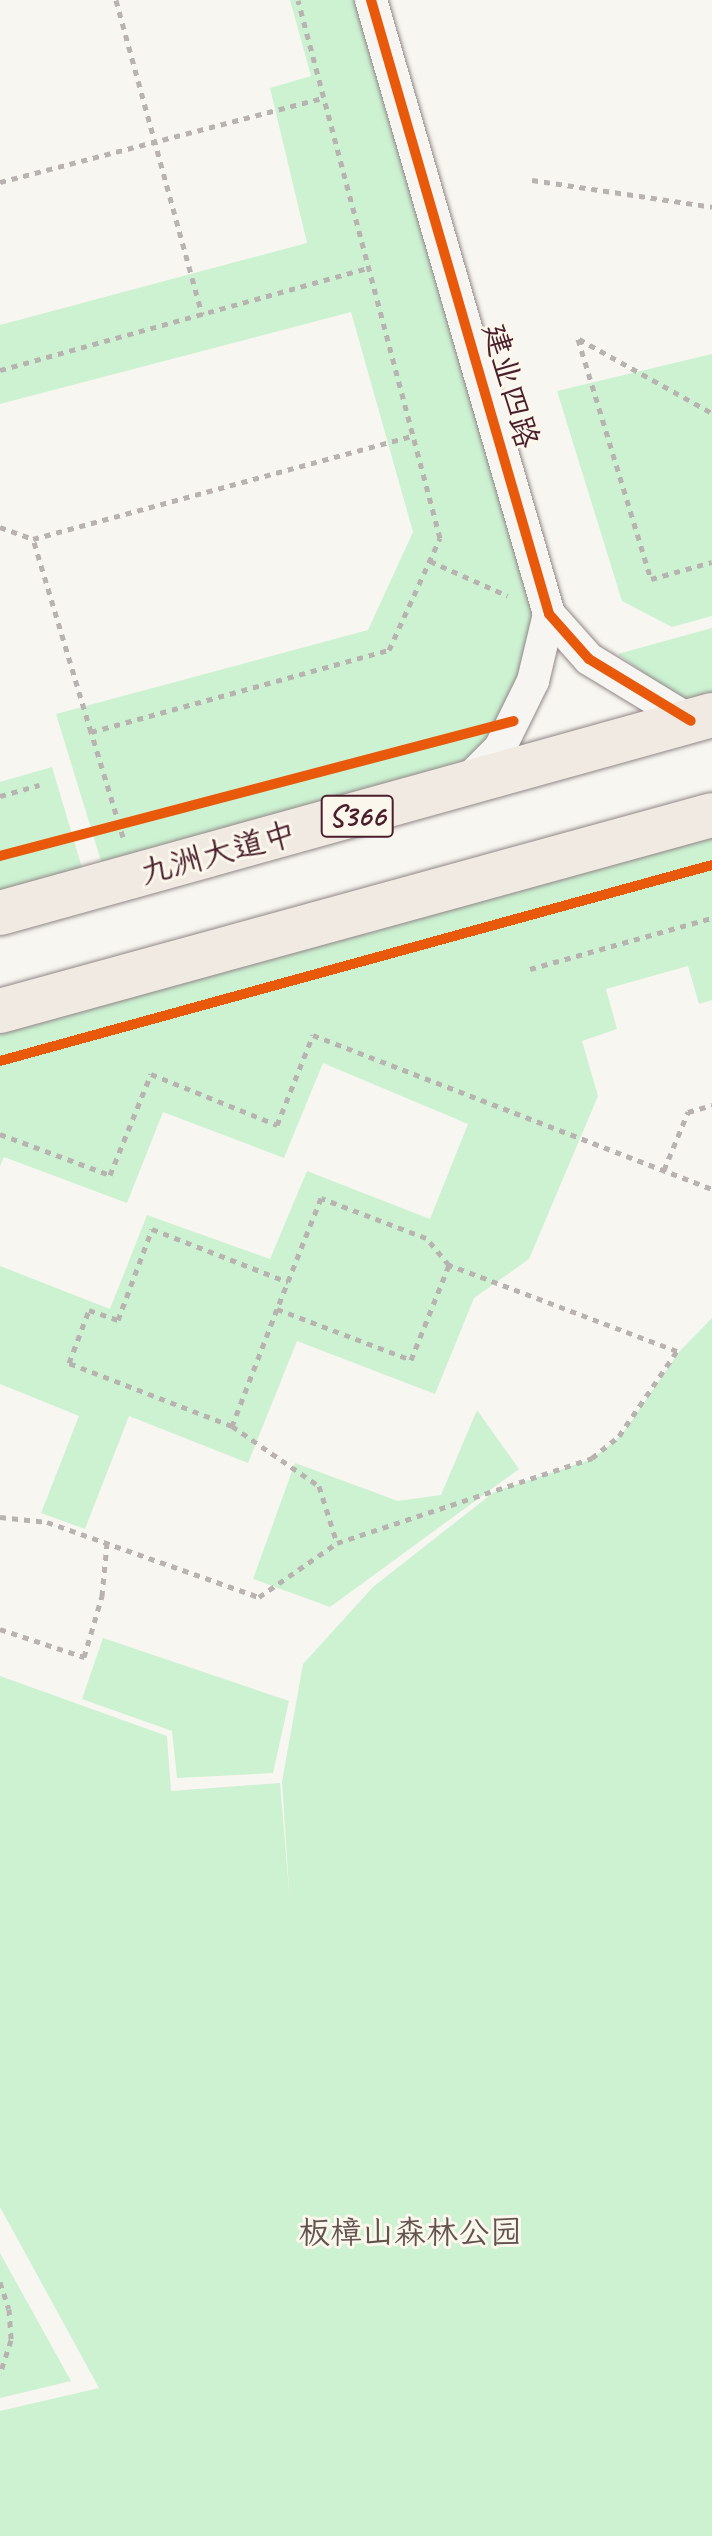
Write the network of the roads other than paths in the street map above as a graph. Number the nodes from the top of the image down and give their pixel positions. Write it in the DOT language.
graph roads {
  1 [pos="371,0"];
  2 [pos="549,614"];
  3 [pos="701,718"];
  4 [pos="461,788"];
  5 [pos="712,815"];
  6 [pos="0,913"];
  7 [pos="0,1011"];
  1 -- 2 [label="street, 建业四路"];
  2 -- 3 [label="street, 建业四路"];
  2 -- 4 [label="street"];
  3 -- 4 [label="main road, 九洲大道中 / S366"];
  4 -- 6 [label="main road, 九洲大道中 / S366"];
  5 -- 7 [label="main road"];
}
